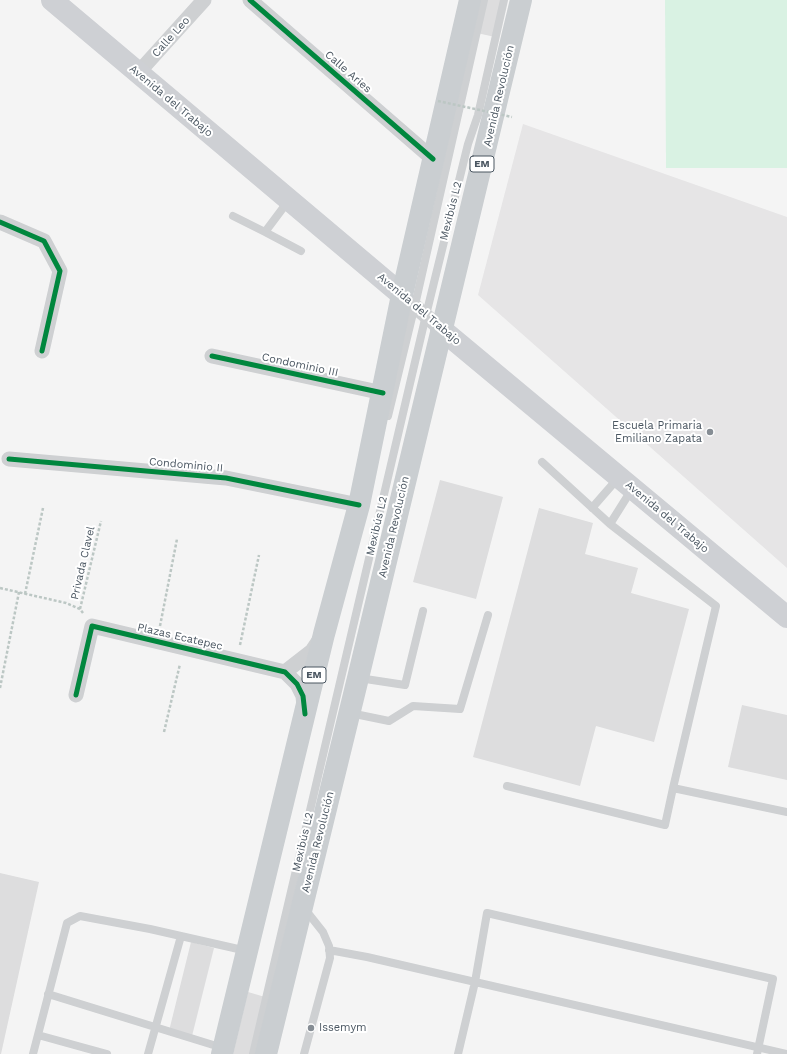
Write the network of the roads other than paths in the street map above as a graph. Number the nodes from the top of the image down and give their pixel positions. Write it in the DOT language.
graph roads {
  1 [pos="52,0"];
  2 [pos="204,0"];
  3 [pos="250,0"];
  4 [pos="473,0"];
  5 [pos="504,0"];
  6 [pos="521,0"];
  7 [pos="138,73"];
  8 [pos="433,159"];
  9 [pos="289,200"];
  10 [pos="234,216"];
  11 [pos="0,222"];
  12 [pos="265,232"];
  13 [pos="301,251"];
  14 [pos="421,311"];
  15 [pos="42,352"];
  16 [pos="212,356"];
  17 [pos="383,393"];
  18 [pos="387,421"];
  19 [pos="9,459"];
  20 [pos="542,462"];
  21 [pos="376,467"];
  22 [pos="626,482"];
  23 [pos="359,505"];
  24 [pos="592,508"];
  25 [pos="610,524"];
  26 [pos="351,568"];
  27 [pos="423,611"];
  28 [pos="488,615"];
  29 [pos="787,617"];
  30 [pos="324,634"];
  31 [pos="285,672"];
  32 [pos="358,678"];
  33 [pos="76,695"];
  34 [pos="350,713"];
  35 [pos="305,714"];
  36 [pos="507,786"];
  37 [pos="673,788"];
  38 [pos="787,812"];
  39 [pos="302,906"];
  40 [pos="181,936"];
  41 [pos="330,950"];
  42 [pos="247,952"];
  43 [pos="475,982"];
  44 [pos="48,994"];
  45 [pos="156,1028"];
  46 [pos="38,1035"];
  47 [pos="758,1050"];
  48 [pos="223,1051"];
  49 [pos="33,1054"];
  50 [pos="108,1054"];
  51 [pos="148,1054"];
  52 [pos="253,1054"];
  53 [pos="266,1054"];
  54 [pos="304,1054"];
  55 [pos="458,1054"];
  56 [pos="787,1054"];
  1 -- 7 [label="main road, Avenida del Trabajo"];
  2 -- 7 [label="street, Calle Leo"];
  3 -- 8 [label="street, Calle Aries"];
  4 -- 8 [label="main road, Avenida Revolución / EM"];
  4 -- 14 [label="lane, Mexibús L2"];
  5 -- 14 [label="lane, Mexibús L2"];
  6 -- 14 [label="main road, Avenida Revolución / EM"];
  7 -- 9 [label="main road, Avenida del Trabajo"];
  8 -- 14 [label="main road, Avenida Revolución / EM"];
  9 -- 12 [label="lane"];
  9 -- 14 [label="main road, Avenida del Trabajo"];
  10 -- 12 [label="lane"];
  11 -- 15 [label="street"];
  12 -- 13 [label="lane"];
  14 -- 17 [label="main road, Avenida Revolución / EM"];
  14 -- 18 [label="lane, Mexibús L2"];
  14 -- 22 [label="main road, Avenida del Trabajo"];
  14 -- 32 [label="main road, Avenida Revolución / EM"];
  14 -- 52 [label="lane, Mexibús L2"];
  16 -- 17 [label="street, Condominio III"];
  17 -- 23 [label="main road, Avenida Revolución / EM"];
  19 -- 23 [label="street, Condominio II"];
  20 -- 24 [label="lane"];
  21 -- 26 [label="lane, Mexibús L2"];
  22 -- 24 [label="lane"];
  22 -- 25 [label="lane"];
  22 -- 29 [label="main road, Avenida del Trabajo"];
  23 -- 30 [label="main road, Avenida Revolución / EM"];
  24 -- 25 [label="lane"];
  25 -- 37 [label="lane"];
  27 -- 32 [label="lane"];
  28 -- 34 [label="lane"];
  30 -- 31 [label="street"];
  30 -- 35 [label="main road, Avenida Revolución / EM"];
  31 -- 33 [label="street, Plazas Ecatepec"];
  31 -- 35 [label="street"];
  32 -- 34 [label="main road, Avenida Revolución / EM"];
  34 -- 39 [label="main road, Avenida Revolución / EM"];
  35 -- 42 [label="main road, Avenida Revolución / EM"];
  36 -- 37 [label="lane"];
  37 -- 38 [label="lane"];
  39 -- 41 [label="lane"];
  39 -- 53 [label="main road, Avenida Revolución / EM"];
  40 -- 42 [label="lane"];
  40 -- 44 [label="lane"];
  40 -- 45 [label="lane"];
  41 -- 43 [label="lane"];
  41 -- 54 [label="lane"];
  42 -- 48 [label="main road, Avenida Revolución / EM"];
  43 -- 47 [label="lane"];
  43 -- 47 [label="lane"];
  43 -- 55 [label="lane"];
  44 -- 45 [label="lane"];
  44 -- 46 [label="lane"];
  45 -- 48 [label="lane"];
  45 -- 51 [label="lane"];
  46 -- 49 [label="lane"];
  46 -- 50 [label="lane"];
  47 -- 56 [label="lane"];
}
